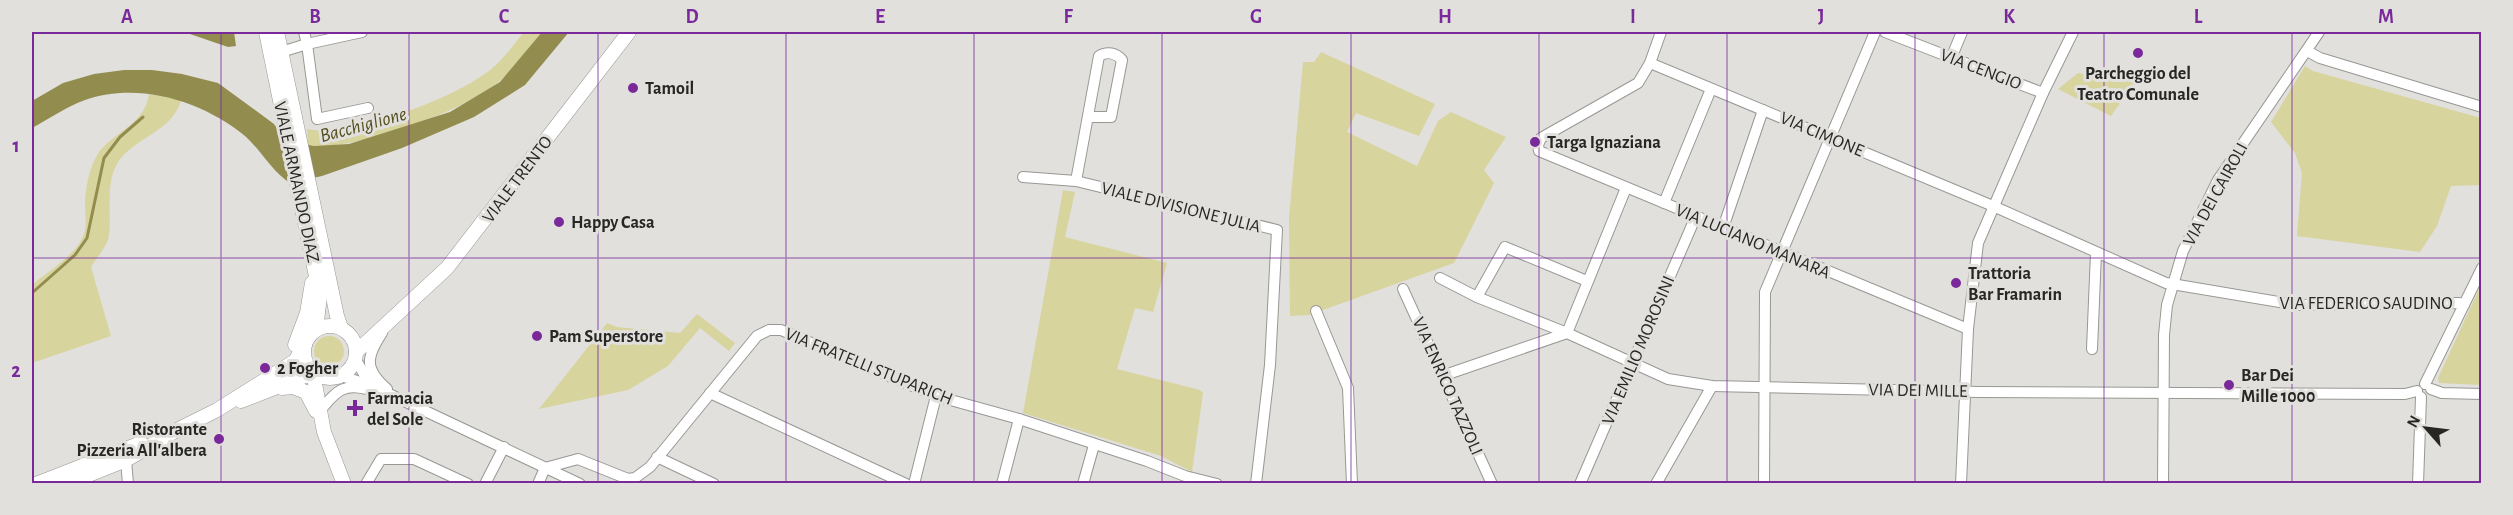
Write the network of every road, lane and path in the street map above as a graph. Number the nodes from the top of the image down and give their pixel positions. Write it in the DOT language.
graph roads {
  1 [pos="266,32"];
  2 [pos="277,32"];
  3 [pos="304,32"];
  4 [pos="362,32"];
  5 [pos="629,32"];
  6 [pos="1661,32"];
  7 [pos="1875,32"];
  8 [pos="1885,32"];
  9 [pos="1962,32"];
  10 [pos="2073,32"];
  11 [pos="2319,32"];
  12 [pos="307,44"];
  13 [pos="2307,51"];
  14 [pos="281,52"];
  15 [pos="1952,56"];
  16 [pos="1650,63"];
  17 [pos="1711,89"];
  18 [pos="2043,93"];
  19 [pos="2481,107"];
  20 [pos="368,108"];
  21 [pos="1762,110"];
  22 [pos="1088,117"];
  23 [pos="291,130"];
  24 [pos="1829,137"];
  25 [pos="1023,177"];
  26 [pos="1076,181"];
  27 [pos="302,182"];
  28 [pos="1626,188"];
  29 [pos="1664,203"];
  30 [pos="1993,206"];
  31 [pos="1696,216"];
  32 [pos="1723,228"];
  33 [pos="1781,253"];
  34 [pos="2096,253"];
  35 [pos="312,257"];
  36 [pos="2481,268"];
  37 [pos="1440,278"];
  38 [pos="1587,281"];
  39 [pos="2173,285"];
  40 [pos="1403,289"];
  41 [pos="1477,297"];
  42 [pos="2464,305"];
  43 [pos="1316,311"];
  44 [pos="393,316"];
  45 [pos="1968,329"];
  46 [pos="343,330"];
  47 [pos="1567,333"];
  48 [pos="309,338"];
  49 [pos="2092,349"];
  50 [pos="356,355"];
  51 [pos="1631,362"];
  52 [pos="313,373"];
  53 [pos="1444,375"];
  54 [pos="336,377"];
  55 [pos="273,382"];
  56 [pos="370,385"];
  57 [pos="1712,386"];
  58 [pos="1765,387"];
  59 [pos="2423,390"];
  60 [pos="1966,391"];
  61 [pos="710,393"];
  62 [pos="2163,393"];
  63 [pos="2481,394"];
  64 [pos="936,396"];
  65 [pos="403,402"];
  66 [pos="324,406"];
  67 [pos="1019,419"];
  68 [pos="177,430"];
  69 [pos="324,432"];
  70 [pos="1094,445"];
  71 [pos="504,447"];
  72 [pos="657,457"];
  73 [pos="126,459"];
  74 [pos="650,467"];
  75 [pos="546,468"];
  76 [pos="1184,480"];
  77 [pos="36,483"];
  78 [pos="66,483"];
  79 [pos="128,483"];
  80 [pos="344,483"];
  81 [pos="366,483"];
  82 [pos="468,483"];
  83 [pos="485,483"];
  84 [pos="538,483"];
  85 [pos="580,483"];
  86 [pos="639,483"];
  87 [pos="714,483"];
  88 [pos="906,483"];
  89 [pos="914,483"];
  90 [pos="1002,483"];
  91 [pos="1083,483"];
  92 [pos="1217,483"];
  93 [pos="1256,483"];
  94 [pos="1352,483"];
  95 [pos="1492,483"];
  96 [pos="1580,483"];
  97 [pos="1656,483"];
  98 [pos="1764,483"];
  99 [pos="1961,483"];
  100 [pos="2163,483"];
  101 [pos="2418,483"];
  1 -- 23 [label="main road, VIALE ARMANDO DIAZ"];
  2 -- 14 [label="main road, VIALE ARMANDO DIAZ"];
  3 -- 12 [label="street"];
  4 -- 12 [label="street"];
  5 -- 44 [label="main road, VIALE TRENTO"];
  6 -- 16 [label="street"];
  7 -- 24 [label="street"];
  8 -- 15 [label="street, VIA CENGIO"];
  9 -- 15 [label="street"];
  10 -- 18 [label="street"];
  11 -- 13 [label="street, VIA DEI CAIROLI"];
  12 -- 14 [label="street"];
  12 -- 20 [label="street"];
  13 -- 19 [label="street"];
  13 -- 39 [label="street, VIA DEI CAIROLI"];
  14 -- 23 [label="main road, VIALE ARMANDO DIAZ"];
  15 -- 18 [label="street, VIA CENGIO"];
  16 -- 17 [label="street, VIA CIMONE"];
  16 -- 28 [label="street, VIA LUCIANO MANARA"];
  17 -- 21 [label="street, VIA CIMONE"];
  17 -- 29 [label="street"];
  18 -- 30 [label="street"];
  21 -- 24 [label="street, VIA CIMONE"];
  21 -- 32 [label="street"];
  22 -- 22 [label="street, VIALE DIVISIONE JULIA"];
  22 -- 26 [label="street, VIALE DIVISIONE JULIA"];
  23 -- 27 [label="main road, VIALE ARMANDO DIAZ"];
  24 -- 30 [label="street, VIA CIMONE"];
  24 -- 33 [label="street"];
  25 -- 26 [label="street"];
  26 -- 93 [label="street, VIALE DIVISIONE JULIA"];
  27 -- 35 [label="main road, VIALE ARMANDO DIAZ"];
  27 -- 46 [label="main road, VIALE ARMANDO DIAZ"];
  28 -- 29 [label="street, VIA LUCIANO MANARA"];
  28 -- 38 [label="street"];
  29 -- 31 [label="street, VIA LUCIANO MANARA"];
  30 -- 34 [label="street, VIA FEDERICO SAUDINO"];
  30 -- 45 [label="street"];
  31 -- 32 [label="street, VIA LUCIANO MANARA"];
  31 -- 51 [label="street, VIA EMILIO MOROSINI"];
  32 -- 33 [label="street, VIA LUCIANO MANARA"];
  33 -- 45 [label="street, VIA LUCIANO MANARA"];
  33 -- 58 [label="street"];
  34 -- 39 [label="street, VIA FEDERICO SAUDINO"];
  34 -- 49 [label="street"];
  35 -- 48 [label="main road, VIALE ARMANDO DIAZ"];
  35 -- 55 [label="main road"];
  36 -- 42 [label="street"];
  37 -- 41 [label="street, VIA DEI MILLE"];
  38 -- 41 [label="street"];
  38 -- 47 [label="street"];
  39 -- 42 [label="street, VIA FEDERICO SAUDINO"];
  39 -- 62 [label="street, VIA DEI CAIROLI"];
  40 -- 53 [label="street, VIA ENRICO TAZZOLI"];
  41 -- 47 [label="street, VIA DEI MILLE"];
  42 -- 59 [label="street"];
  43 -- 94 [label="street"];
  44 -- 46 [label="main road, VIALE TRENTO"];
  44 -- 50 [label="main road, VIALE TRENTO"];
  44 -- 65 [label="street"];
  45 -- 60 [label="street"];
  46 -- 48 [label="main road"];
  46 -- 50 [label="main road"];
  47 -- 51 [label="street, VIA DEI MILLE"];
  47 -- 53 [label="street"];
  48 -- 52 [label="main road"];
  48 -- 55 [label="main road"];
  50 -- 54 [label="main road"];
  50 -- 56 [label="street"];
  51 -- 57 [label="street, VIA DEI MILLE"];
  51 -- 96 [label="street, VIA EMILIO MOROSINI"];
  52 -- 54 [label="main road"];
  52 -- 55 [label="main road"];
  52 -- 69 [label="main road"];
  53 -- 95 [label="street, VIA ENRICO TAZZOLI"];
  54 -- 56 [label="street"];
  54 -- 66 [label="main road"];
  55 -- 68 [label="main road"];
  55 -- 69 [label="main road"];
  56 -- 65 [label="street"];
  57 -- 58 [label="street, VIA DEI MILLE"];
  57 -- 97 [label="street"];
  58 -- 60 [label="street, VIA DEI MILLE"];
  58 -- 98 [label="street"];
  59 -- 62 [label="street, VIA DEI MILLE"];
  59 -- 63 [label="street, VIA DEI MILLE"];
  59 -- 101 [label="street"];
  60 -- 62 [label="street, VIA DEI MILLE"];
  60 -- 99 [label="street"];
  61 -- 64 [label="street, VIA FRATELLI STUPARICH"];
  61 -- 72 [label="street, VIA FRATELLI STUPARICH"];
  61 -- 88 [label="street"];
  62 -- 100 [label="street, VIA DEI CAIROLI"];
  64 -- 67 [label="street, VIA FRATELLI STUPARICH"];
  64 -- 89 [label="street"];
  65 -- 66 [label="street"];
  65 -- 71 [label="street"];
  66 -- 69 [label="main road"];
  67 -- 70 [label="street, VIA FRATELLI STUPARICH"];
  67 -- 90 [label="street"];
  68 -- 73 [label="main road"];
  68 -- 77 [label="main road"];
  69 -- 80 [label="main road"];
  70 -- 76 [label="street, VIA FRATELLI STUPARICH"];
  70 -- 91 [label="street"];
  71 -- 75 [label="street"];
  71 -- 83 [label="street"];
  72 -- 74 [label="street, VIA FRATELLI STUPARICH"];
  72 -- 87 [label="street"];
  73 -- 78 [label="main road"];
  73 -- 79 [label="street"];
  74 -- 75 [label="street"];
  74 -- 86 [label="street, VIA FRATELLI STUPARICH"];
  75 -- 84 [label="street"];
  75 -- 85 [label="street"];
  76 -- 92 [label="street, VIA FRATELLI STUPARICH"];
  81 -- 82 [label="street"];
}
